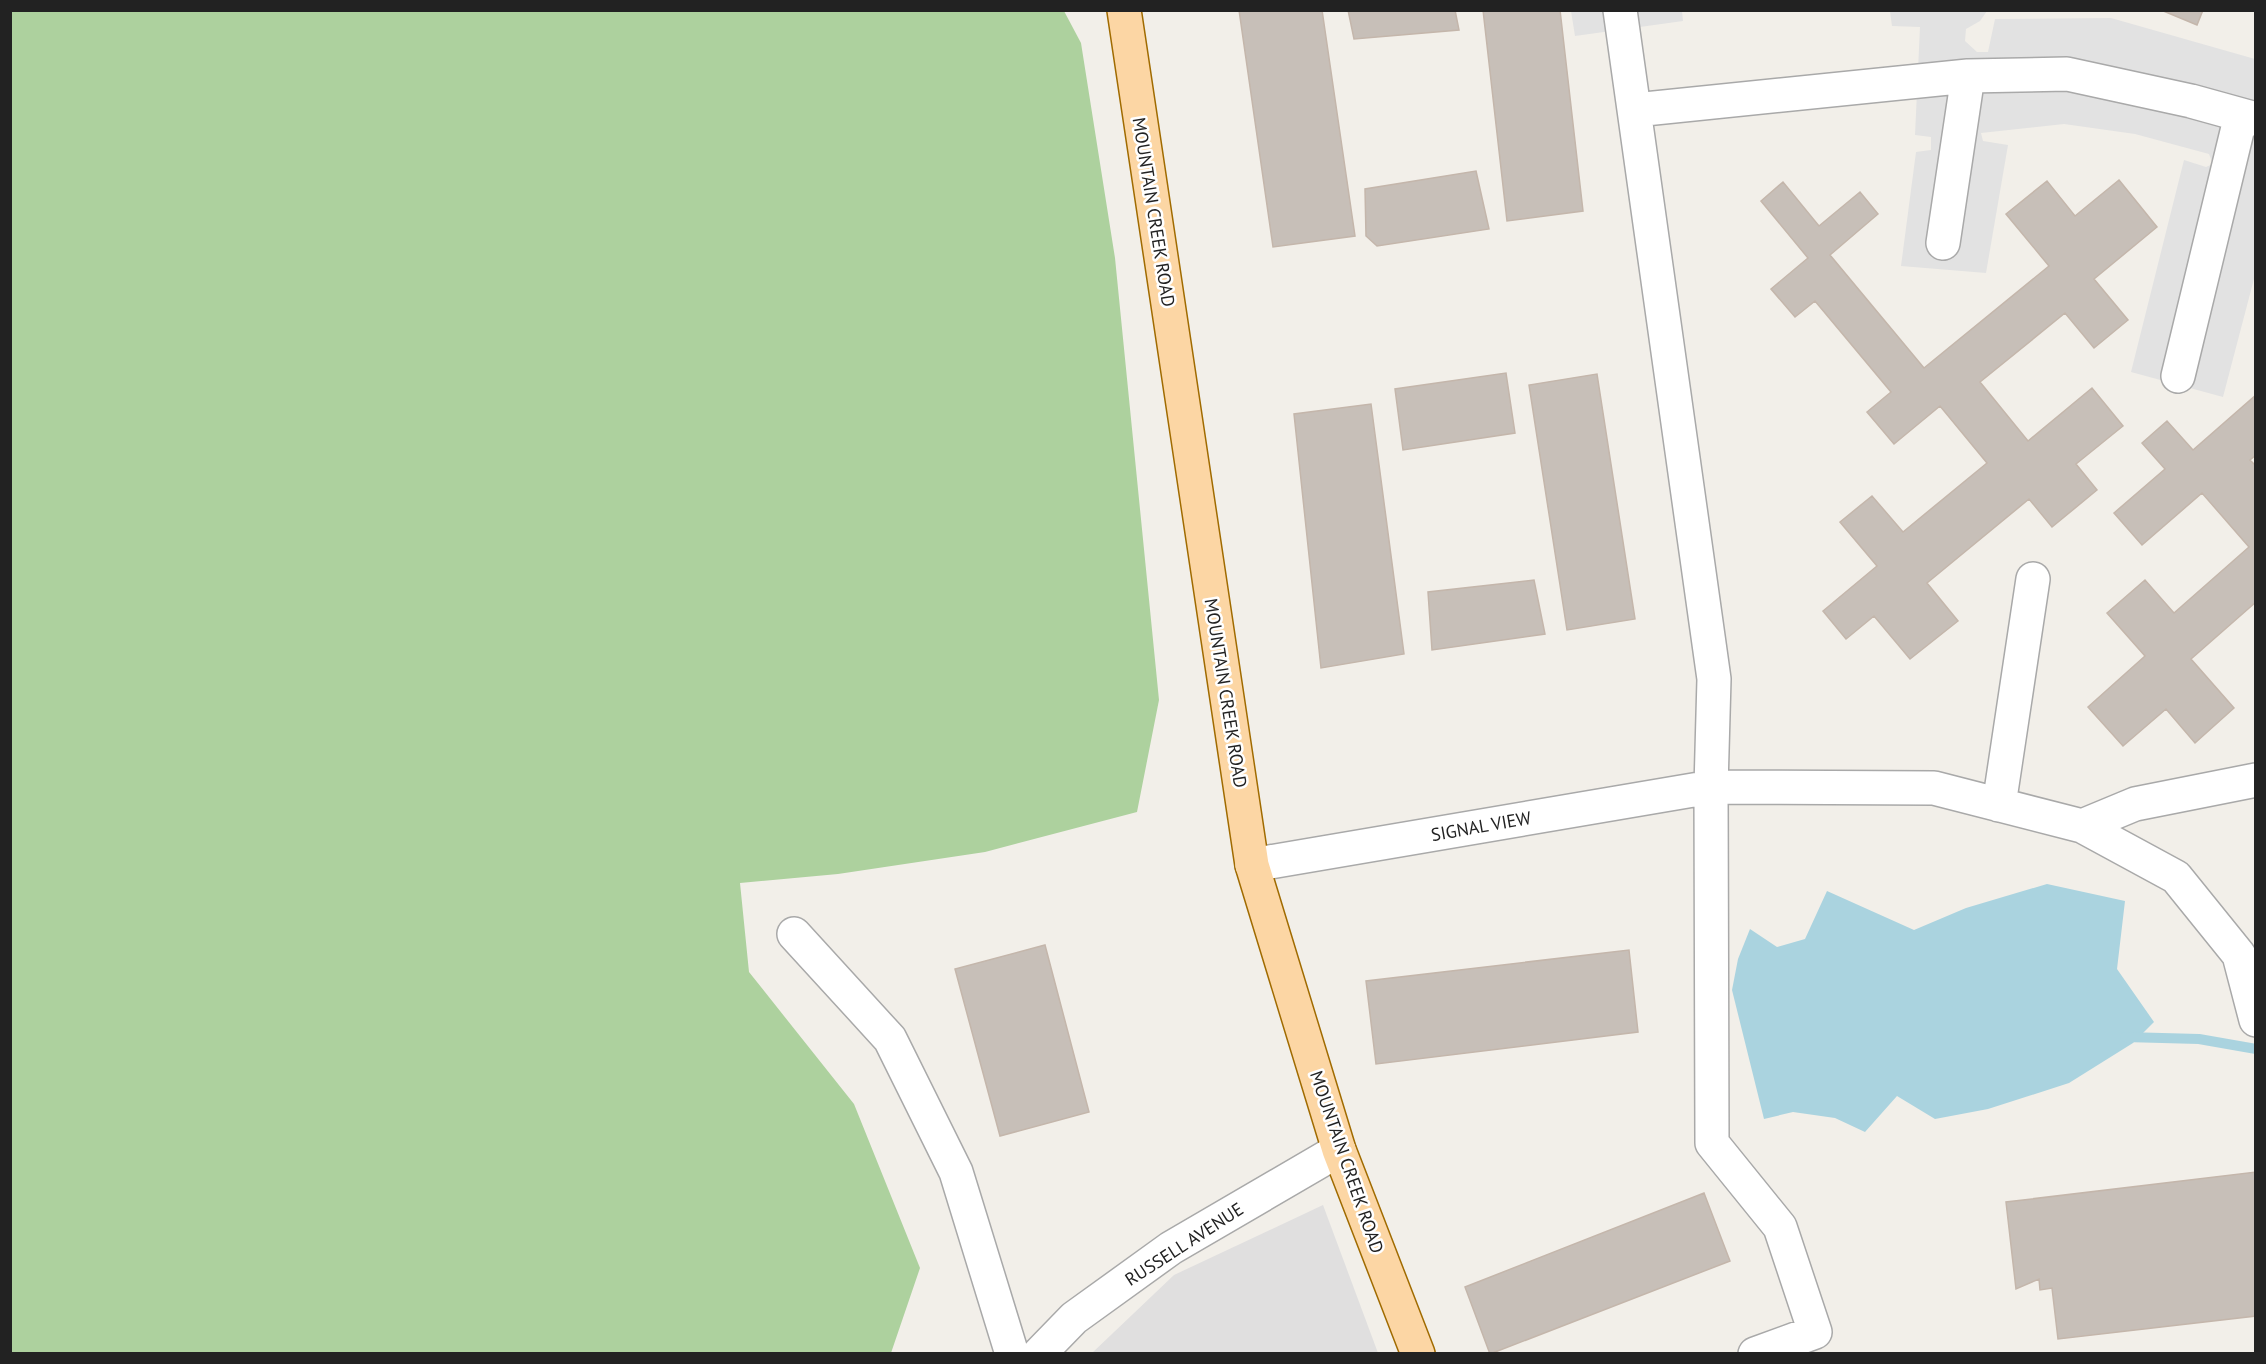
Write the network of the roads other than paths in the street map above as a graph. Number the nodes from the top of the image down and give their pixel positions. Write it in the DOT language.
graph roads {
  1 [pos="1124,10"];
  2 [pos="1620,10"];
  3 [pos="1968,76"];
  4 [pos="1635,110"];
  5 [pos="2248,117"];
  6 [pos="1943,243"];
  7 [pos="2178,376"];
  8 [pos="2033,579"];
  9 [pos="2256,780"];
  10 [pos="1711,787"];
  11 [pos="1999,805"];
  12 [pos="2082,826"];
  13 [pos="1252,865"];
  14 [pos="794,934"];
  15 [pos="2247,944"];
  16 [pos="2256,1020"];
  17 [pos="1339,1150"];
  18 [pos="1012,1353"];
  19 [pos="1039,1353"];
  20 [pos="1418,1353"];
  21 [pos="1755,1353"];
  1 -- 13 [label="main road, MOUNTAIN CREEK ROAD"];
  2 -- 4 [label="street"];
  3 -- 4 [label="street"];
  3 -- 5 [label="street"];
  3 -- 6 [label="street"];
  4 -- 10 [label="street"];
  5 -- 7 [label="street"];
  8 -- 11 [label="street"];
  9 -- 12 [label="street"];
  10 -- 11 [label="street, SIGNAL VIEW"];
  10 -- 13 [label="street, SIGNAL VIEW"];
  10 -- 21 [label="street"];
  11 -- 12 [label="street, SIGNAL VIEW"];
  12 -- 15 [label="street, SIGNAL VIEW"];
  13 -- 17 [label="main road, MOUNTAIN CREEK ROAD"];
  14 -- 18 [label="street"];
  15 -- 16 [label="street"];
  17 -- 19 [label="street, RUSSELL AVENUE"];
  17 -- 20 [label="main road, MOUNTAIN CREEK ROAD"];
}
